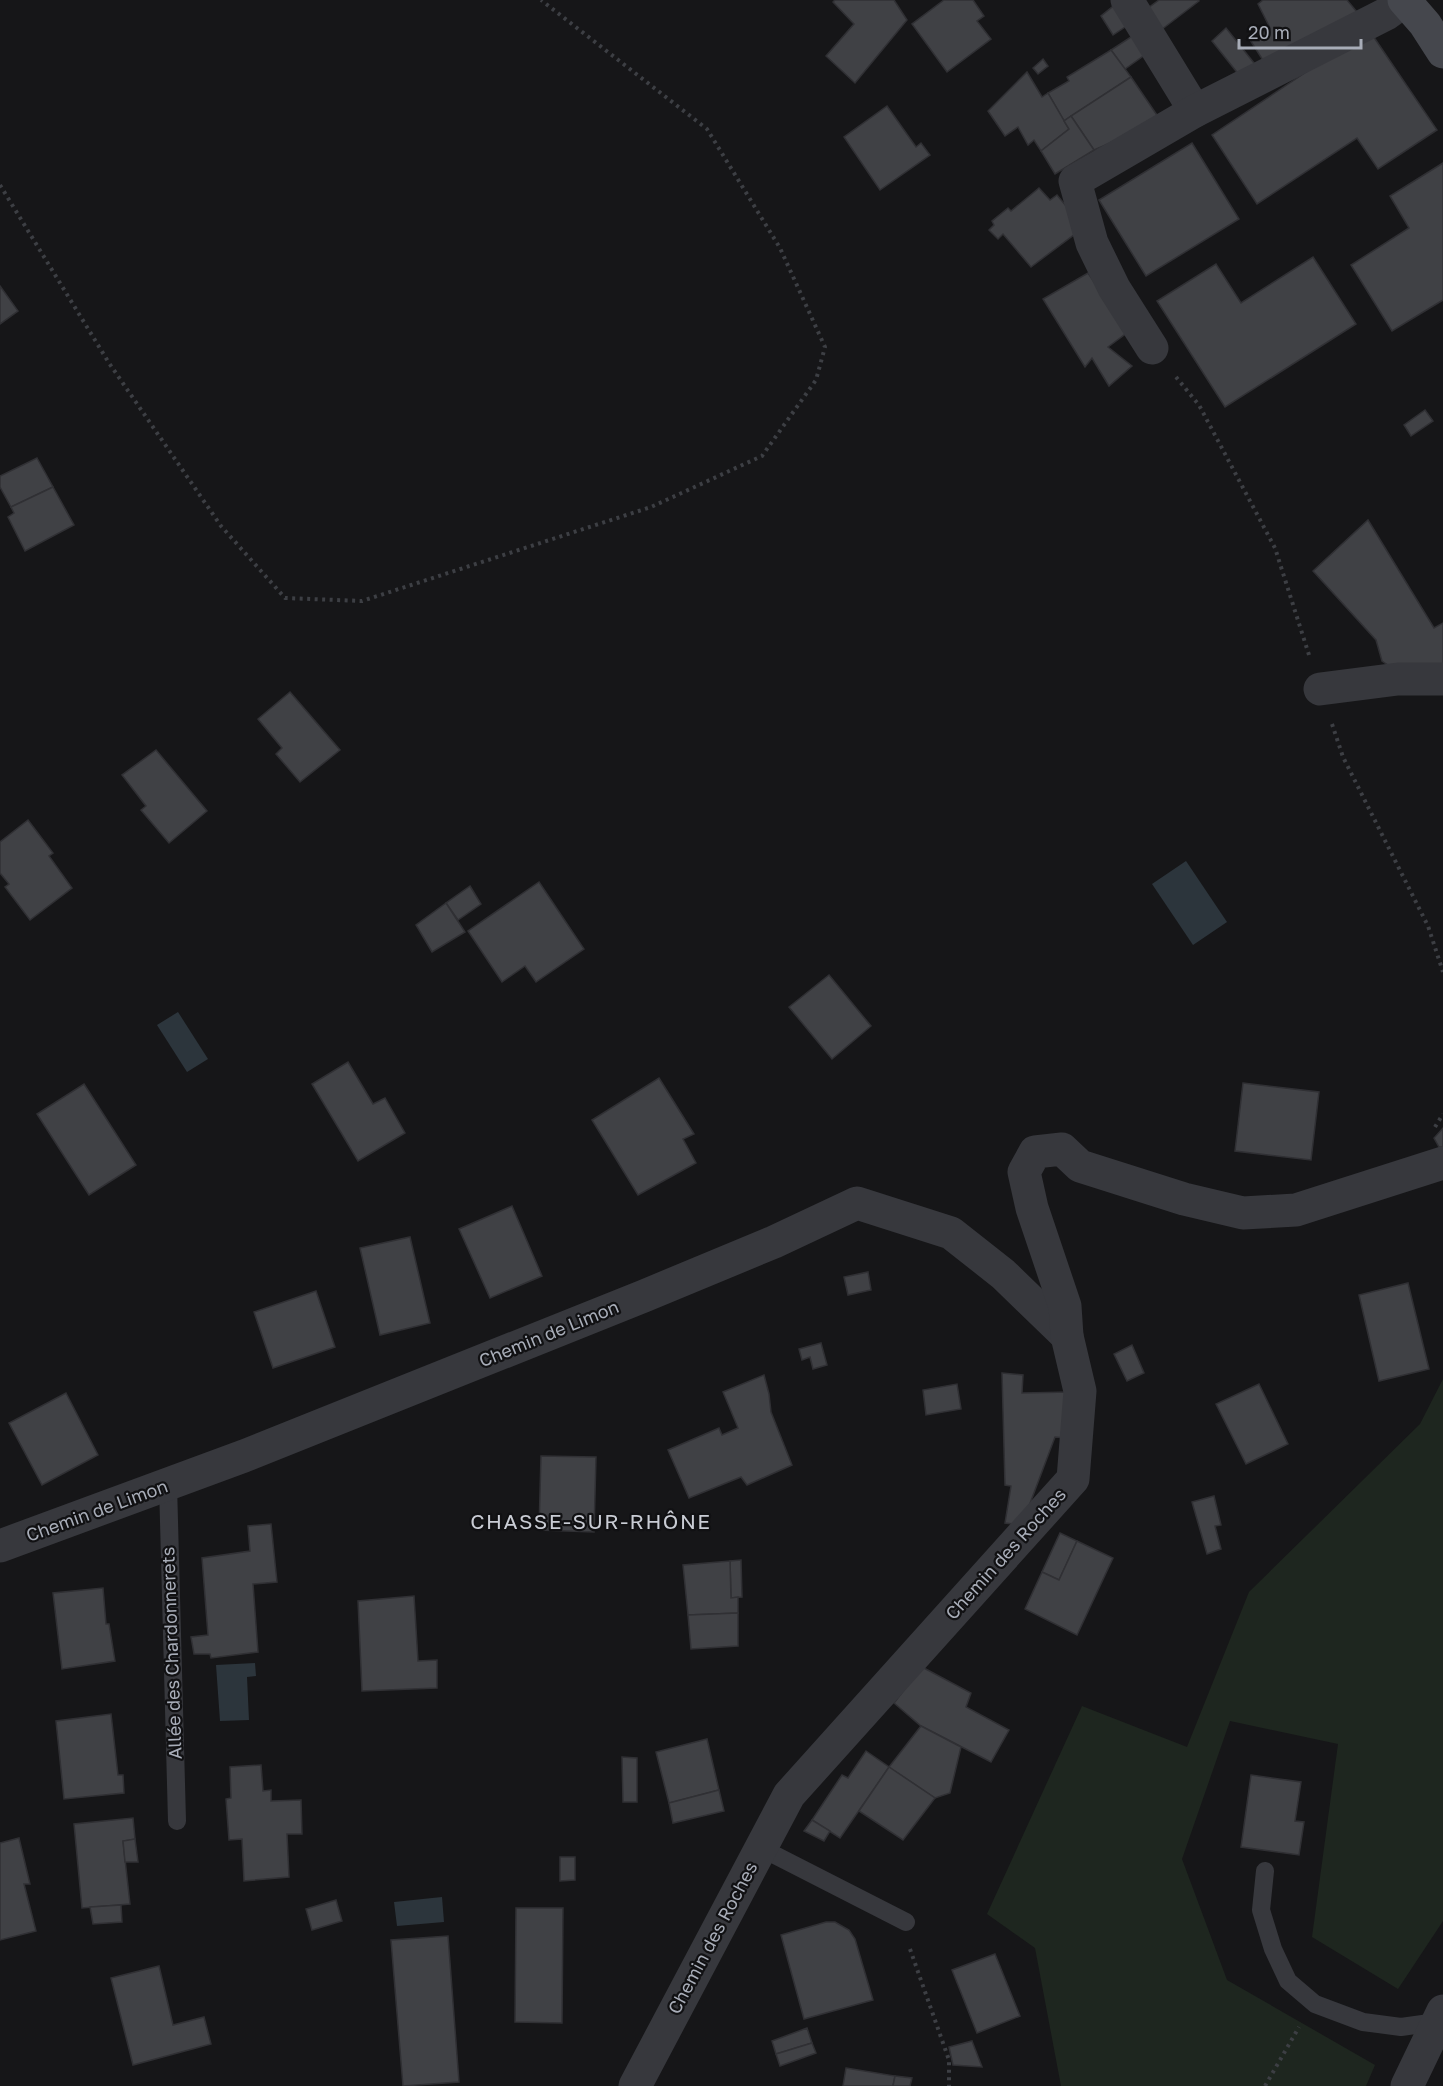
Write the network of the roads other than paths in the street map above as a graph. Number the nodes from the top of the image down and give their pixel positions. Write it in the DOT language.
graph roads {
  1 [pos="1127,0"];
  2 [pos="1404,0"];
  3 [pos="1443,52"];
  4 [pos="1195,111"];
  5 [pos="1152,348"];
  6 [pos="1443,679"];
  7 [pos="1320,689"];
  8 [pos="1443,1163"];
  9 [pos="1067,1336"];
  10 [pos="168,1484"];
  11 [pos="0,1546"];
  12 [pos="177,1821"];
  13 [pos="761,1848"];
  14 [pos="1265,1871"];
  15 [pos="906,1922"];
  16 [pos="1440,2017"];
  17 [pos="635,2086"];
  18 [pos="1407,2086"];
  1 -- 4 [label="street"];
  2 -- 3 [label="street"];
  2 -- 4 [label="street"];
  4 -- 5 [label="street"];
  6 -- 7 [label="street"];
  8 -- 9 [label="street, Chemin des Roches"];
  9 -- 10 [label="street, Chemin de Limon"];
  9 -- 13 [label="street, Chemin des Roches"];
  10 -- 11 [label="street, Chemin de Limon"];
  10 -- 12 [label="lane, Allée des Chardonnerets"];
  13 -- 15 [label="lane"];
  13 -- 17 [label="street, Chemin des Roches"];
  14 -- 16 [label="lane"];
  16 -- 18 [label="street"];
}
